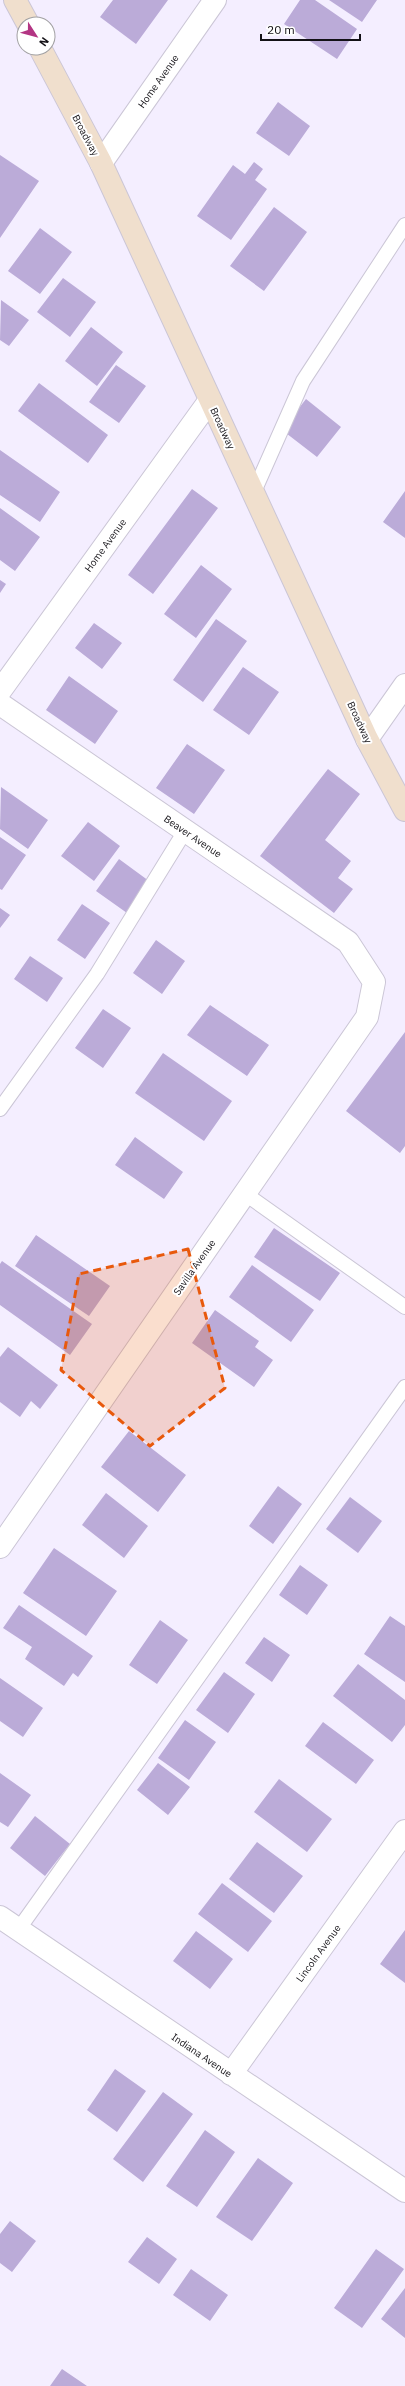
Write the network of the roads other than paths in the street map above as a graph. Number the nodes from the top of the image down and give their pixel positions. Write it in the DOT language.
graph roads {
  1 [pos="15,0"];
  2 [pos="215,0"];
  3 [pos="24,16"];
  4 [pos="44,56"];
  5 [pos="101,163"];
  6 [pos="405,226"];
  7 [pos="210,400"];
  8 [pos="253,494"];
  9 [pos="405,685"];
  10 [pos="0,691"];
  11 [pos="0,704"];
  12 [pos="367,739"];
  13 [pos="405,810"];
  14 [pos="185,831"];
  15 [pos="374,982"];
  16 [pos="0,1109"];
  17 [pos="244,1193"];
  18 [pos="405,1307"];
  19 [pos="405,1386"];
  20 [pos="0,1547"];
  21 [pos="405,1831"];
  22 [pos="0,1917"];
  23 [pos="18,1930"];
  24 [pos="231,2074"];
  25 [pos="405,2191"];
  1 -- 3 [label="main road"];
  2 -- 5 [label="street, Home Avenue"];
  4 -- 5 [label="main road, Broadway"];
  5 -- 7 [label="main road, Broadway"];
  6 -- 8 [label="lane"];
  7 -- 8 [label="main road, Broadway"];
  7 -- 10 [label="street, Home Avenue"];
  8 -- 12 [label="main road, Broadway"];
  9 -- 12 [label="street"];
  11 -- 14 [label="street, Beaver Avenue"];
  12 -- 13 [label="main road, Broadway"];
  14 -- 15 [label="street, Beaver Avenue"];
  14 -- 16 [label="lane"];
  15 -- 17 [label="street, Savilla Avenue"];
  17 -- 18 [label="lane"];
  17 -- 20 [label="street, Savilla Avenue"];
  19 -- 23 [label="lane"];
  21 -- 24 [label="street, Lincoln Avenue"];
  22 -- 23 [label="street, Indiana Avenue"];
  23 -- 24 [label="street, Indiana Avenue"];
  24 -- 25 [label="street, Indiana Avenue"];
}
